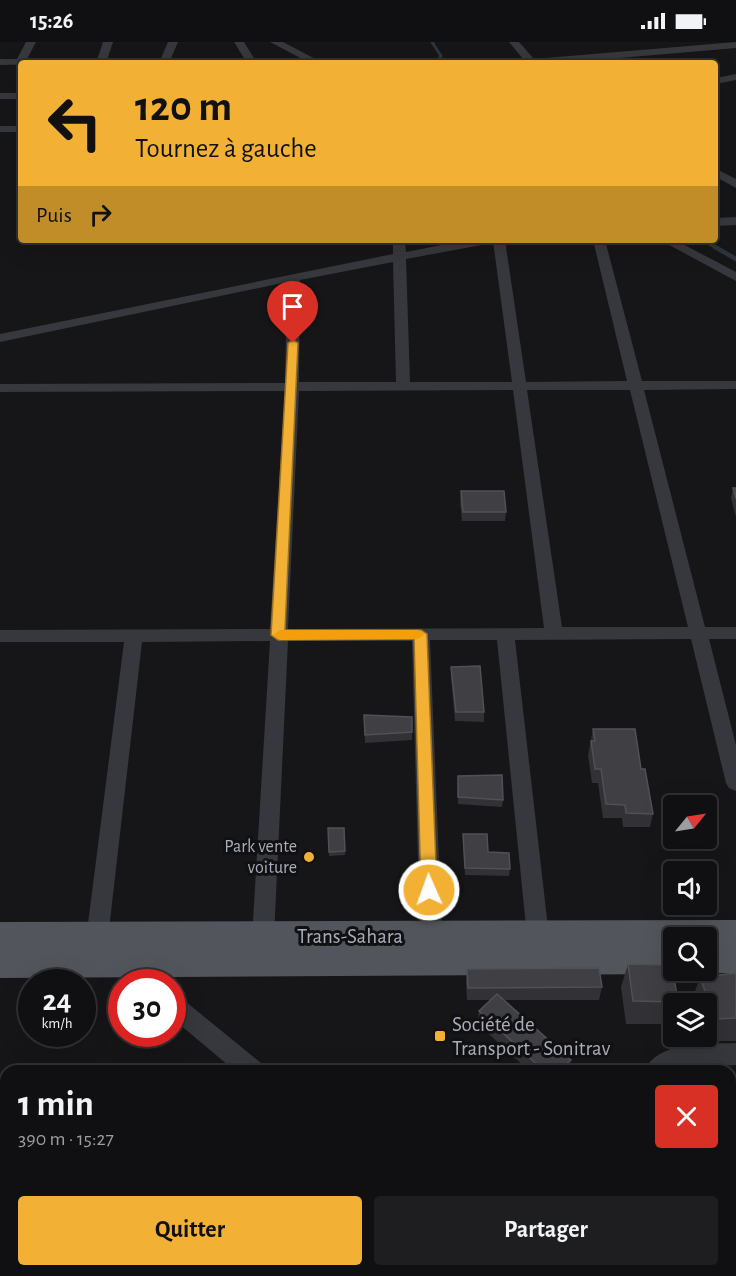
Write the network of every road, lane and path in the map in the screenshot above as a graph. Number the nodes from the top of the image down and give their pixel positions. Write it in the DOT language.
graph roads {
  1 [pos="31,42"];
  2 [pos="108,42"];
  3 [pos="173,42"];
  4 [pos="239,42"];
  5 [pos="274,42"];
  6 [pos="514,42"];
  7 [pos="736,45"];
  8 [pos="648,52"];
  9 [pos="22,60"];
  10 [pos="102,60"];
  11 [pos="165,60"];
  12 [pos="250,60"];
  13 [pos="312,60"];
  14 [pos="528,60"];
  15 [pos="562,60"];
  16 [pos="662,60"];
  17 [pos="0,62"];
  18 [pos="18,62"];
  19 [pos="736,77"];
  20 [pos="718,81"];
  21 [pos="0,96"];
  22 [pos="18,96"];
  23 [pos="0,129"];
  24 [pos="18,129"];
  25 [pos="725,174"];
  26 [pos="736,184"];
  27 [pos="736,221"];
  28 [pos="718,222"];
  29 [pos="399,243"];
  30 [pos="472,243"];
  31 [pos="499,243"];
  32 [pos="599,243"];
  33 [pos="672,243"];
  34 [pos="400,257"];
  35 [pos="294,277"];
  36 [pos="736,277"];
  37 [pos="0,339"];
  38 [pos="736,385"];
  39 [pos="403,387"];
  40 [pos="520,387"];
  41 [pos="636,387"];
  42 [pos="0,388"];
  43 [pos="292,388"];
  44 [pos="698,633"];
  45 [pos="736,633"];
  46 [pos="421,634"];
  47 [pos="505,634"];
  48 [pos="554,634"];
  49 [pos="278,635"];
  50 [pos="0,636"];
  51 [pos="134,636"];
  52 [pos="736,783"];
  53 [pos="736,935"];
  54 [pos="430,936"];
  55 [pos="538,936"];
  56 [pos="0,937"];
  57 [pos="263,937"];
  58 [pos="663,958"];
  59 [pos="717,958"];
  60 [pos="736,958"];
  61 [pos="115,961"];
  62 [pos="0,963"];
  63 [pos="186,1016"];
  64 [pos="736,1054"];
  65 [pos="246,1065"];
  66 [pos="666,1065"];
  1 -- 9 [label="street"];
  2 -- 10 [label="street"];
  3 -- 11 [label="street"];
  4 -- 12 [label="street"];
  5 -- 13 [label="street"];
  6 -- 14 [label="street"];
  7 -- 8 [label="street"];
  8 -- 15 [label="street"];
  8 -- 16 [label="street"];
  17 -- 18 [label="street"];
  19 -- 20 [label="street"];
  21 -- 22 [label="street"];
  23 -- 24 [label="street"];
  25 -- 26 [label="street"];
  27 -- 28 [label="street"];
  29 -- 34 [label="street"];
  30 -- 34 [label="street"];
  31 -- 40 [label="street"];
  32 -- 41 [label="street"];
  33 -- 36 [label="street"];
  34 -- 35 [label="street"];
  34 -- 39 [label="street"];
  35 -- 37 [label="street"];
  35 -- 43 [label="street"];
  38 -- 41 [label="street"];
  39 -- 40 [label="street"];
  39 -- 43 [label="street"];
  40 -- 41 [label="street"];
  40 -- 48 [label="street"];
  41 -- 44 [label="street"];
  42 -- 43 [label="street"];
  43 -- 49 [label="street"];
  44 -- 45 [label="street"];
  44 -- 48 [label="street"];
  44 -- 52 [label="street"];
  46 -- 47 [label="street"];
  46 -- 49 [label="street"];
  46 -- 54 [label="street"];
  47 -- 48 [label="street"];
  47 -- 55 [label="street"];
  49 -- 51 [label="street"];
  49 -- 57 [label="street"];
  50 -- 51 [label="street"];
  51 -- 61 [label="street"];
  53 -- 55 [label="main road, Trans-Sahara"];
  54 -- 55 [label="main road, Trans-Sahara"];
  54 -- 57 [label="main road, Trans-Sahara"];
  56 -- 61 [label="main road, Trans-Sahara"];
  57 -- 61 [label="main road, Trans-Sahara"];
  58 -- 61 [label="main road, Trans-Sahara"];
  59 -- 60 [label="main road"];
  61 -- 62 [label="main road, Trans-Sahara"];
  63 -- 65 [label="street"];
  64 -- 66 [label="street"];
}
